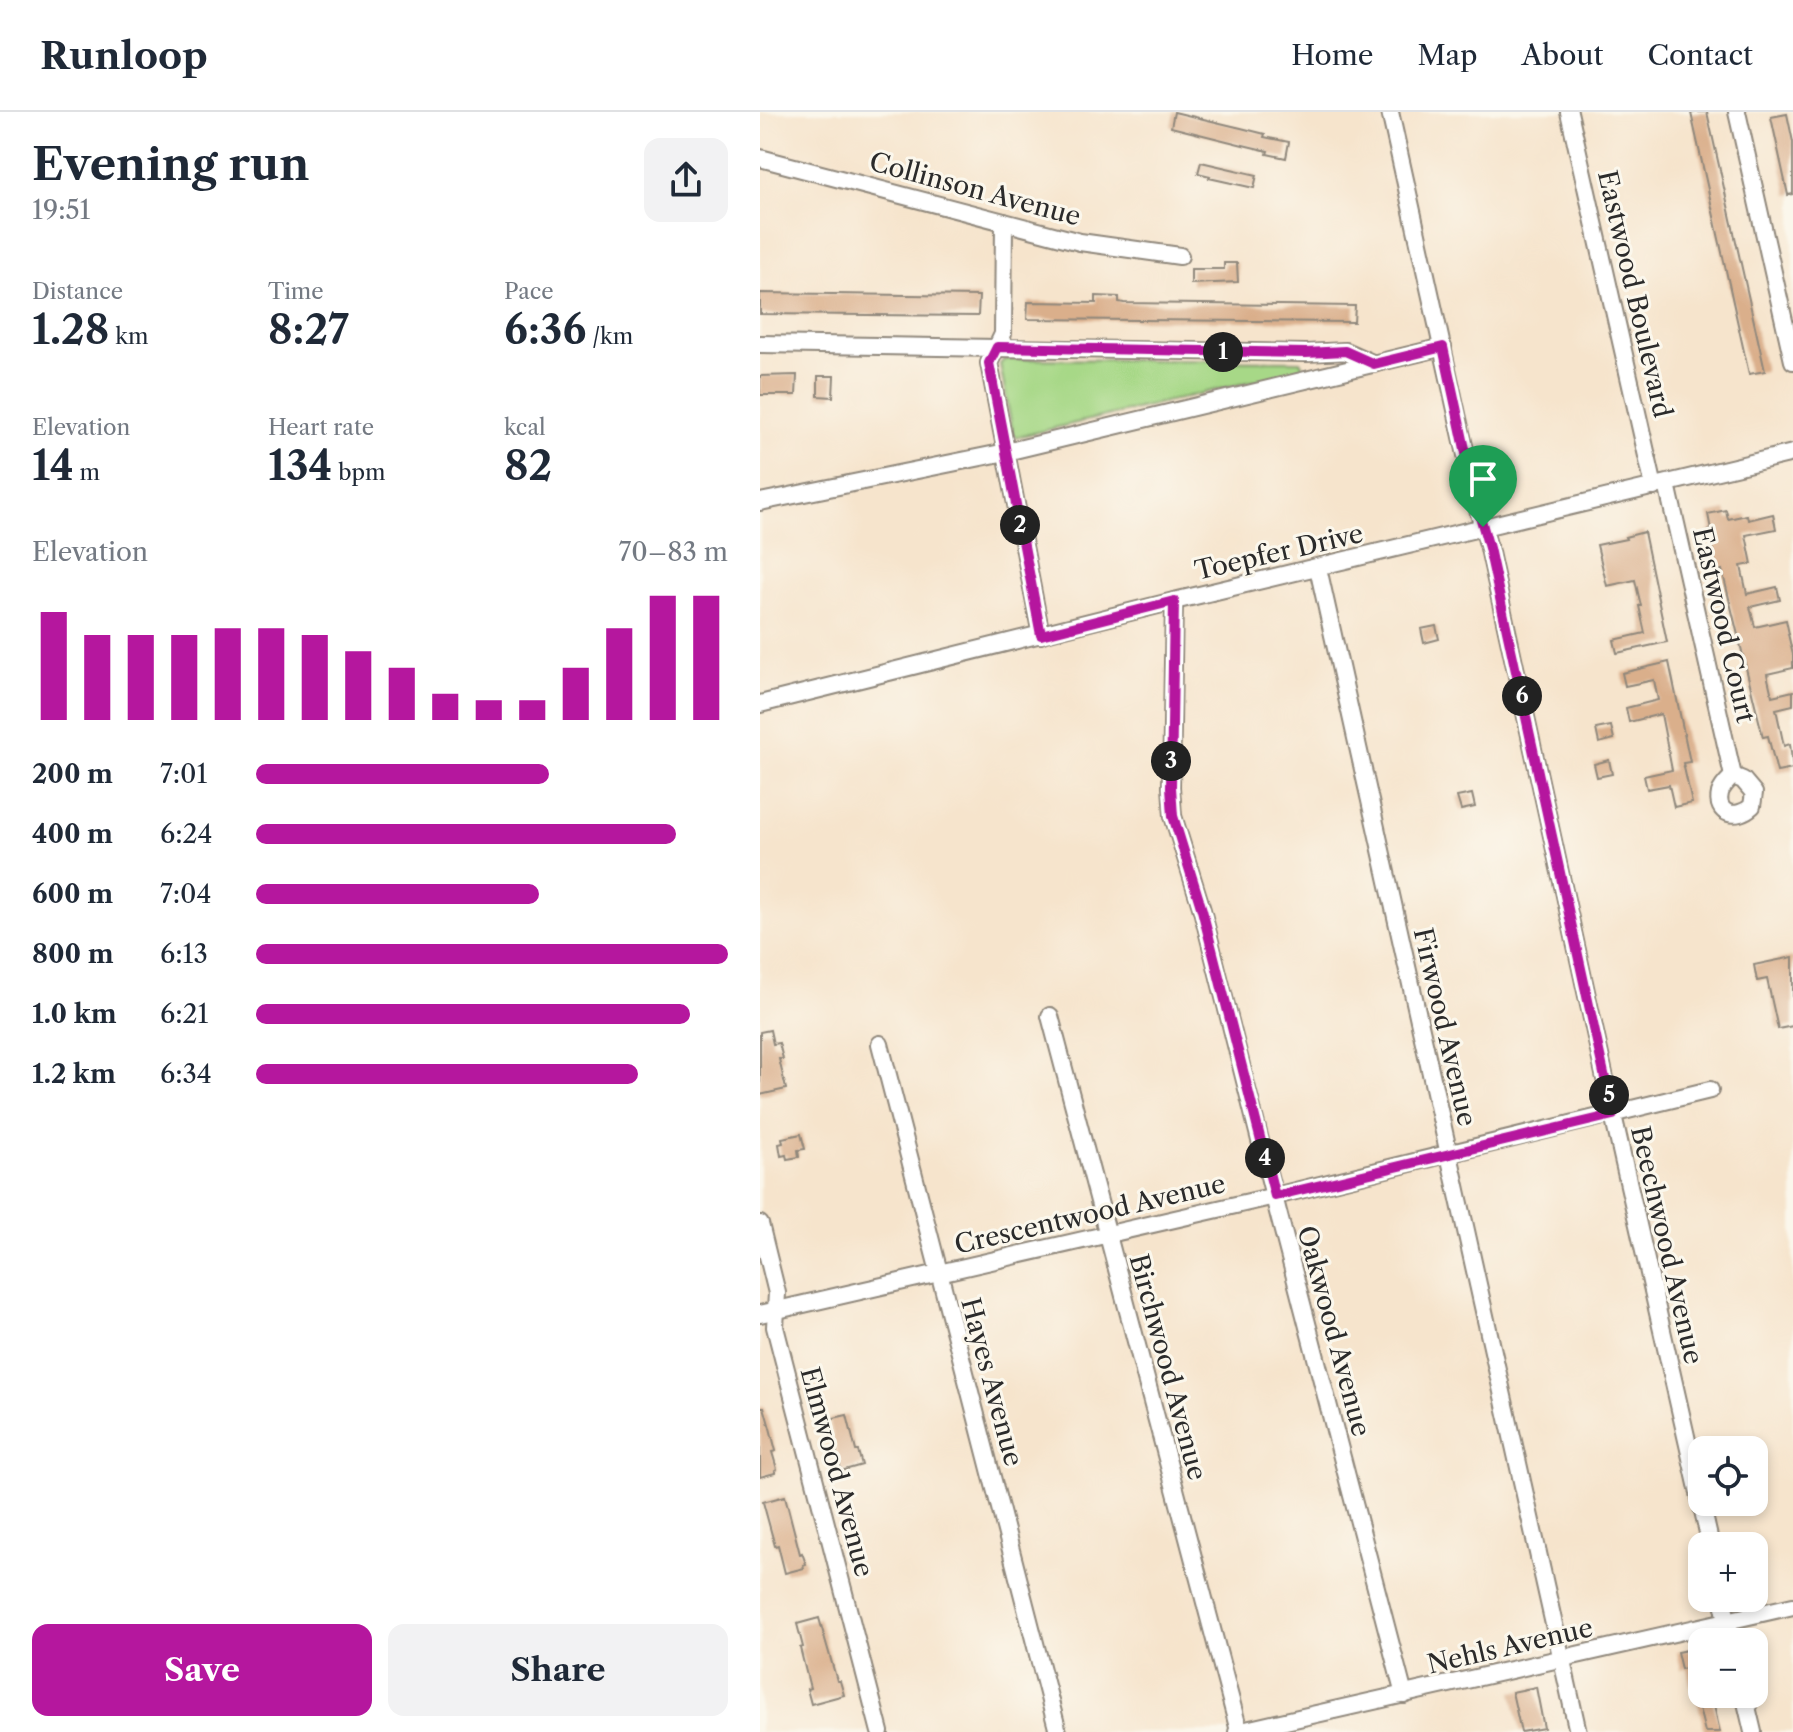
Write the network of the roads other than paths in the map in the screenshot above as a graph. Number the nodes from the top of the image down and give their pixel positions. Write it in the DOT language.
graph roads {
  1 [pos="1390,112"];
  2 [pos="1569,112"];
  3 [pos="1737,112"];
  4 [pos="760,158"];
  5 [pos="1004,222"];
  6 [pos="1180,256"];
  7 [pos="760,344"];
  8 [pos="997,347"];
  9 [pos="1443,347"];
  10 [pos="1793,361"];
  11 [pos="1374,364"];
  12 [pos="1006,452"];
  13 [pos="1793,453"];
  14 [pos="1661,486"];
  15 [pos="760,502"];
  16 [pos="1483,527"];
  17 [pos="1318,568"];
  18 [pos="1174,601"];
  19 [pos="1041,635"];
  20 [pos="760,704"];
  21 [pos="1733,776"];
  22 [pos="1050,1016"];
  23 [pos="880,1044"];
  24 [pos="1710,1090"];
  25 [pos="1613,1115"];
  26 [pos="1449,1153"];
  27 [pos="1275,1196"];
  28 [pos="760,1224"];
  29 [pos="1108,1233"];
  30 [pos="939,1274"];
  31 [pos="777,1310"];
  32 [pos="760,1314"];
  33 [pos="1708,1532"];
  34 [pos="1793,1606"];
  35 [pos="1726,1612"];
  36 [pos="1728,1621"];
  37 [pos="1729,1628"];
  38 [pos="1561,1658"];
  39 [pos="1404,1695"];
  40 [pos="1747,1708"];
  41 [pos="880,1732"];
  42 [pos="1058,1732"];
  43 [pos="1238,1732"];
  44 [pos="1578,1732"];
  45 [pos="1753,1732"];
  1 -- 9 [label="street, Beechwood Avenue"];
  2 -- 14 [label="street, Eastwood Boulevard"];
  3 -- 10 [label="street"];
  4 -- 5 [label="street, Collinson Avenue"];
  5 -- 6 [label="street, Collinson Avenue"];
  5 -- 8 [label="street"];
  7 -- 8 [label="street"];
  8 -- 11 [label="street"];
  8 -- 12 [label="street"];
  9 -- 11 [label="street"];
  9 -- 16 [label="street, Beechwood Avenue"];
  11 -- 12 [label="street"];
  12 -- 15 [label="street"];
  12 -- 19 [label="street"];
  13 -- 14 [label="street, Toepfer Drive"];
  14 -- 16 [label="street, Toepfer Drive"];
  14 -- 21 [label="street, Eastwood Court"];
  16 -- 17 [label="street, Toepfer Drive"];
  16 -- 25 [label="street, Beechwood Avenue"];
  17 -- 18 [label="street, Toepfer Drive"];
  17 -- 26 [label="street, Firwood Avenue"];
  18 -- 19 [label="street, Toepfer Drive"];
  18 -- 27 [label="street, Oakwood Avenue"];
  19 -- 20 [label="street, Toepfer Drive"];
  22 -- 29 [label="street, Birchwood Avenue"];
  23 -- 30 [label="street, Hayes Avenue"];
  24 -- 25 [label="street, Crescentwood Avenue"];
  25 -- 26 [label="street, Crescentwood Avenue"];
  25 -- 33 [label="street, Beechwood Avenue"];
  26 -- 27 [label="street, Crescentwood Avenue"];
  26 -- 38 [label="street, Firwood Avenue"];
  27 -- 29 [label="street, Crescentwood Avenue"];
  27 -- 39 [label="street, Oakwood Avenue"];
  28 -- 31 [label="street, Elmwood Avenue"];
  29 -- 30 [label="street, Crescentwood Avenue"];
  29 -- 43 [label="street, Birchwood Avenue"];
  30 -- 31 [label="street, Crescentwood Avenue"];
  30 -- 42 [label="street, Hayes Avenue"];
  31 -- 32 [label="street, Crescentwood Avenue"];
  31 -- 41 [label="street, Elmwood Avenue"];
  34 -- 36 [label="street, Nehls Avenue"];
  35 -- 36 [label="street"];
  36 -- 37 [label="street"];
  36 -- 38 [label="street, Nehls Avenue"];
  38 -- 39 [label="street, Nehls Avenue"];
  38 -- 44 [label="street, Firwood Avenue"];
  39 -- 43 [label="street, Nehls Avenue"];
  40 -- 45 [label="street"];
}
